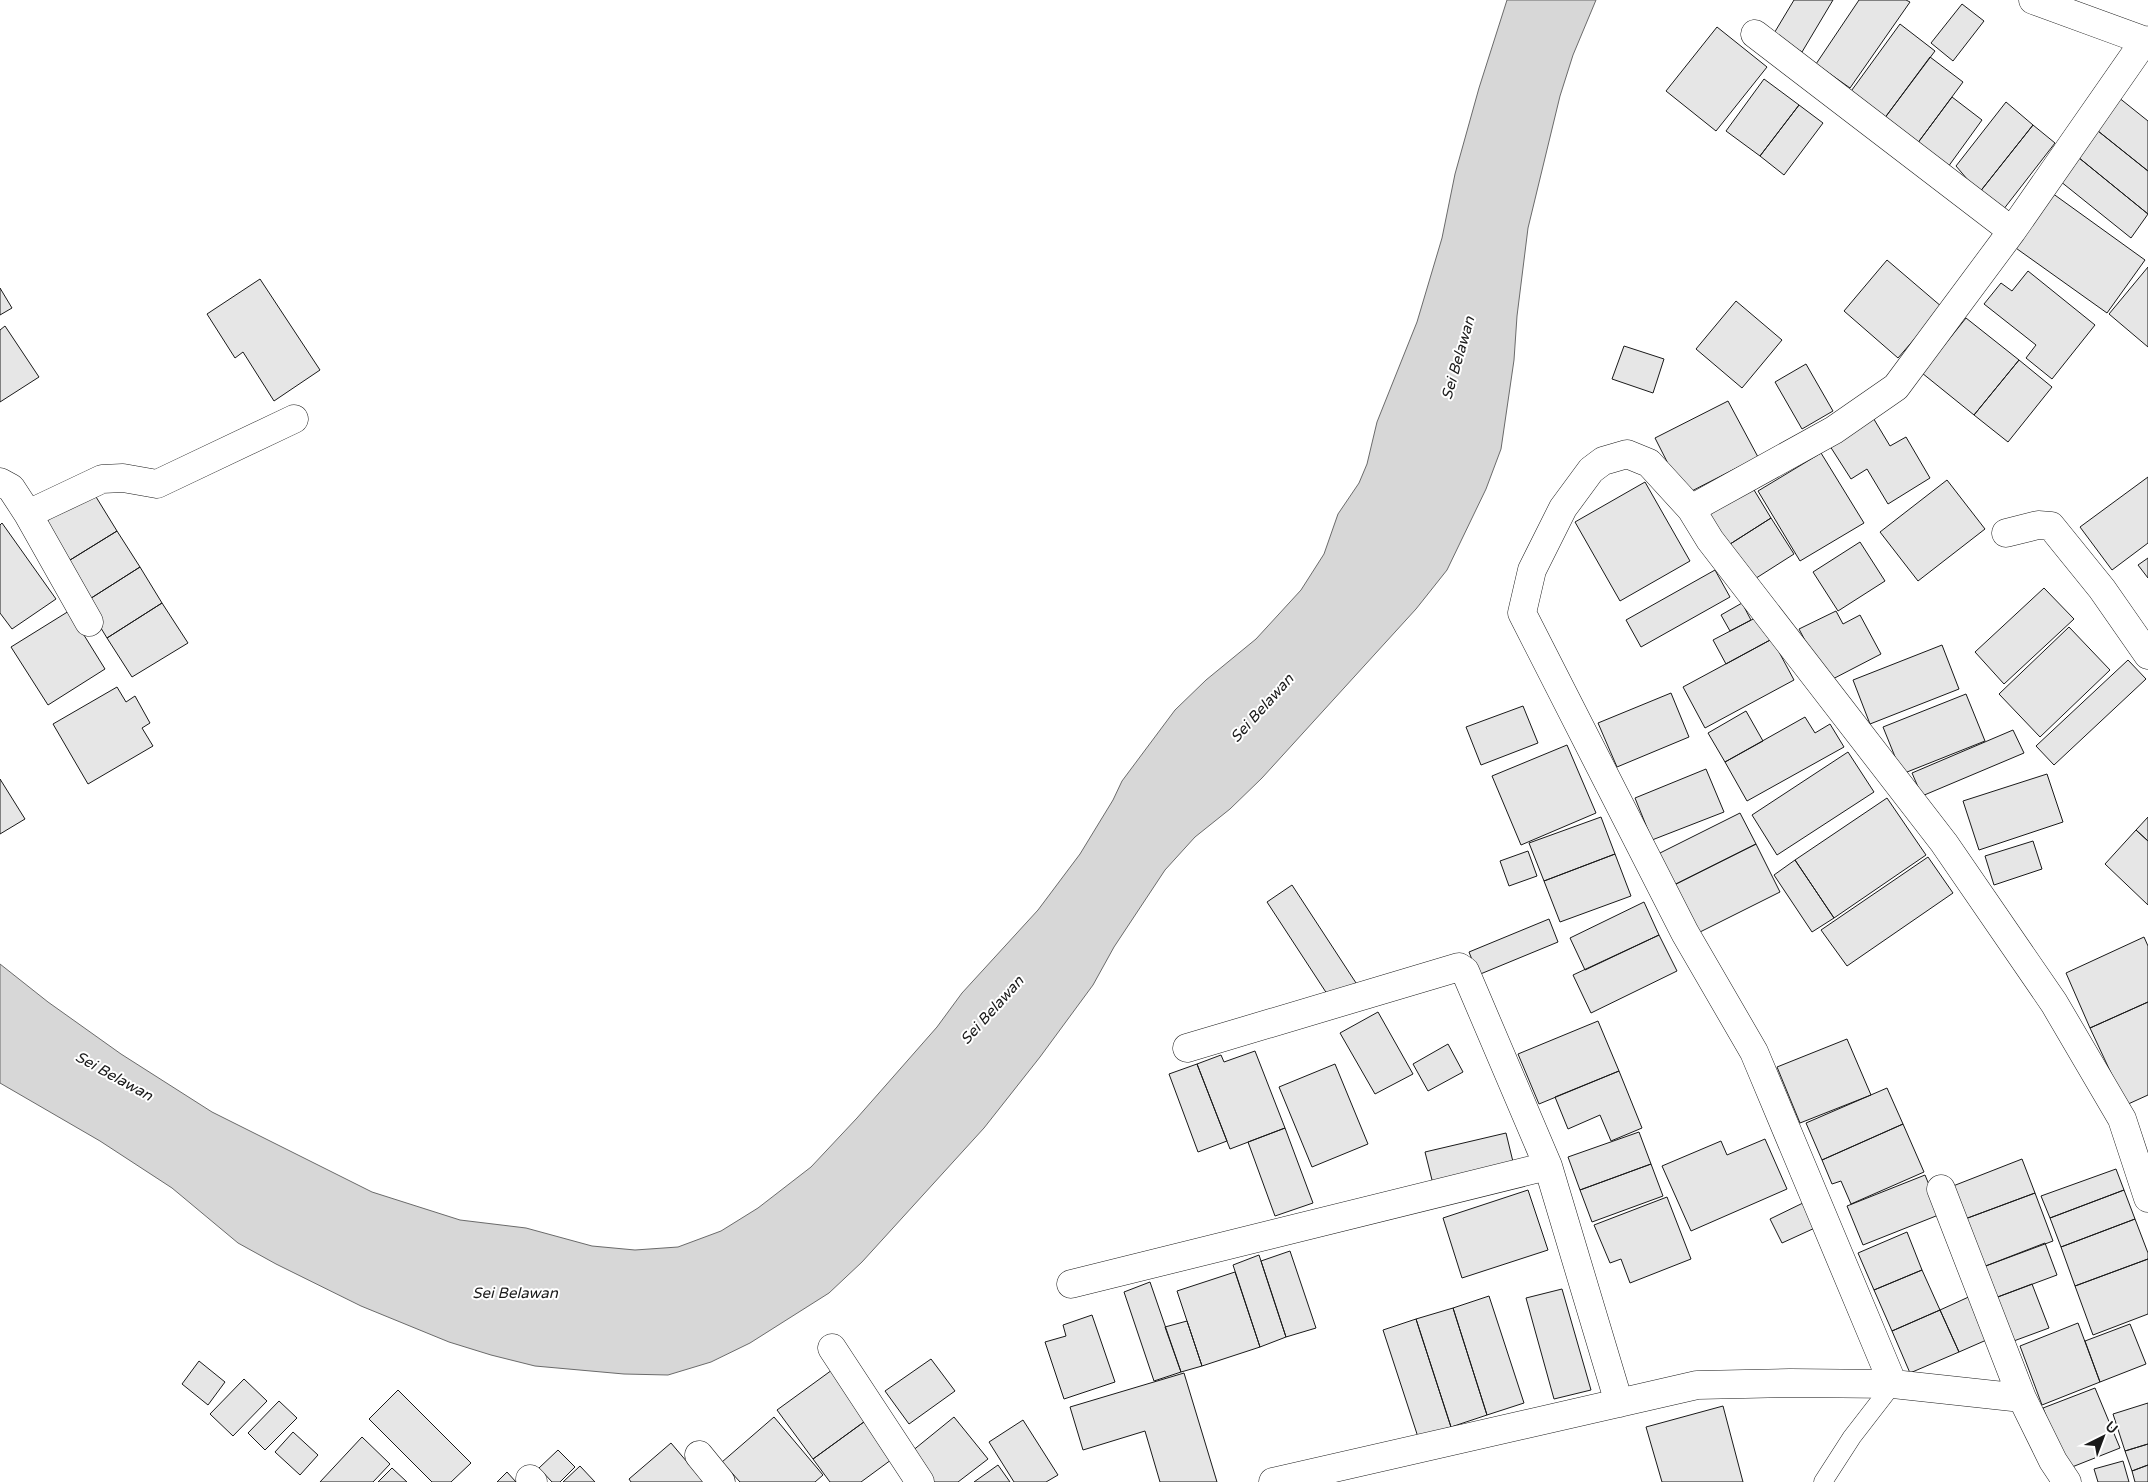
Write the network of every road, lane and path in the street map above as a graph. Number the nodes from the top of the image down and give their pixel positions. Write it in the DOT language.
graph roads {
  1 [pos="2033,0"];
  2 [pos="1755,34"];
  3 [pos="2146,41"];
  4 [pos="2012,231"];
  5 [pos="294,420"];
  6 [pos="0,482"];
  7 [pos="1691,510"];
  8 [pos="28,514"];
  9 [pos="2006,533"];
  10 [pos="89,622"];
  11 [pos="2148,655"];
  12 [pos="1186,1048"];
  13 [pos="1548,1166"];
  14 [pos="1941,1189"];
  15 [pos="2148,1198"];
  16 [pos="1071,1284"];
  17 [pos="832,1348"];
  18 [pos="1893,1384"];
  19 [pos="2022,1398"];
  20 [pos="1619,1403"];
  21 [pos="699,1455"];
  22 [pos="721,1482"];
  23 [pos="920,1482"];
  24 [pos="1273,1482"];
  25 [pos="1823,1482"];
  26 [pos="2068,1482"];
  1 -- 3 [label="street"];
  2 -- 4 [label="street"];
  3 -- 4 [label="street"];
  4 -- 7 [label="street"];
  5 -- 8 [label="street"];
  6 -- 8 [label="street"];
  7 -- 15 [label="street"];
  7 -- 18 [label="street"];
  8 -- 10 [label="street"];
  9 -- 11 [label="street"];
  12 -- 13 [label="street"];
  13 -- 16 [label="street"];
  13 -- 20 [label="street"];
  14 -- 19 [label="street"];
  17 -- 23 [label="street"];
  18 -- 19 [label="street"];
  18 -- 20 [label="street"];
  18 -- 25 [label="lane"];
  19 -- 26 [label="street"];
  20 -- 24 [label="street"];
  21 -- 22 [label="street"];
}
